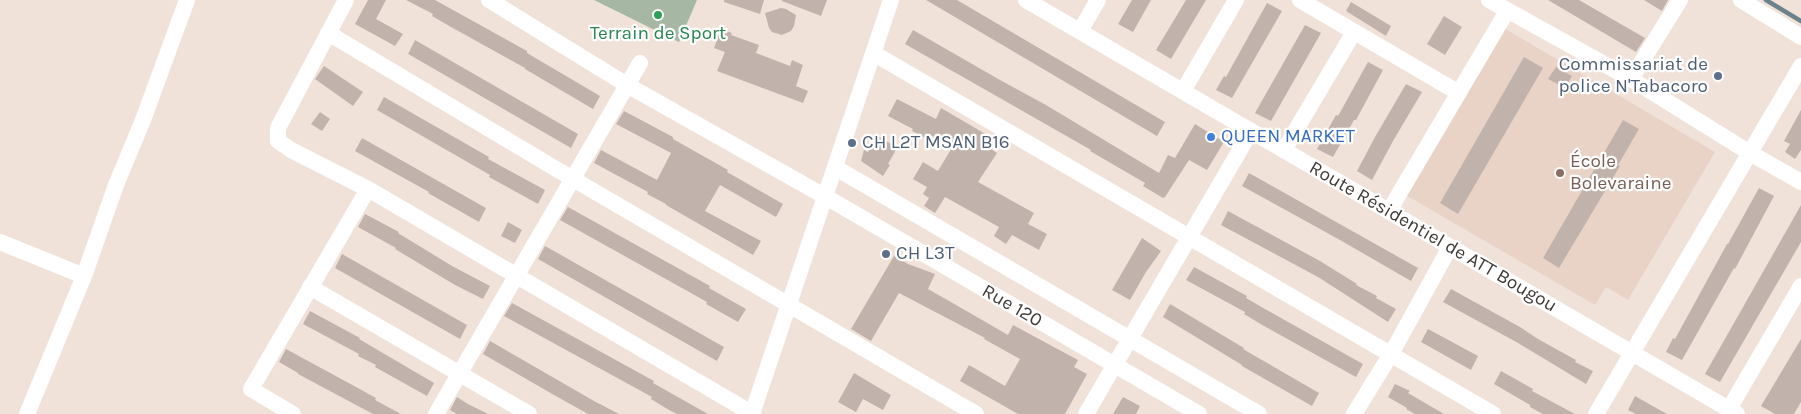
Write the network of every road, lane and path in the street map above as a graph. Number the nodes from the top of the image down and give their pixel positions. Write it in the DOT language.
graph roads {
  1 [pos="187,0"];
  2 [pos="346,0"];
  3 [pos="489,0"];
  4 [pos="891,0"];
  5 [pos="1026,0"];
  6 [pos="1098,0"];
  7 [pos="1236,0"];
  8 [pos="1300,0"];
  9 [pos="1489,0"];
  10 [pos="1680,0"];
  11 [pos="1742,0"];
  12 [pos="1507,11"];
  13 [pos="1080,31"];
  14 [pos="1354,32"];
  15 [pos="328,33"];
  16 [pos="1801,37"];
  17 [pos="874,53"];
  18 [pos="640,63"];
  19 [pos="1801,66"];
  20 [pos="1631,78"];
  21 [pos="627,85"];
  22 [pos="1183,91"];
  23 [pos="1459,93"];
  24 [pos="1251,131"];
  25 [pos="1284,150"];
  26 [pos="1750,153"];
  27 [pos="836,168"];
  28 [pos="573,179"];
  29 [pos="1801,182"];
  30 [pos="368,189"];
  31 [pos="826,197"];
  32 [pos="1389,211"];
  33 [pos="1190,236"];
  34 [pos="0,242"];
  35 [pos="1450,247"];
  36 [pos="84,276"];
  37 [pos="516,276"];
  38 [pos="1801,286"];
  39 [pos="310,287"];
  40 [pos="789,305"];
  41 [pos="1129,338"];
  42 [pos="1391,354"];
  43 [pos="1632,354"];
  44 [pos="1114,365"];
  45 [pos="459,374"];
  46 [pos="1733,412"];
  47 [pos="27,414"];
  48 [pos="293,414"];
  49 [pos="436,414"];
  50 [pos="529,414"];
  51 [pos="752,414"];
  52 [pos="976,414"];
  53 [pos="1086,414"];
  54 [pos="1199,414"];
  55 [pos="1259,414"];
  56 [pos="1354,414"];
  57 [pos="1493,414"];
  58 [pos="1596,414"];
  1 -- 36 [label="street"];
  2 -- 15 [label="street"];
  3 -- 21 [label="street, Rue 120"];
  4 -- 17 [label="street"];
  5 -- 13 [label="street, Route Résidentiel de ATT Bougou"];
  6 -- 13 [label="street"];
  7 -- 22 [label="street"];
  8 -- 14 [label="street"];
  9 -- 12 [label="street"];
  10 -- 20 [label="street"];
  11 -- 16 [label="street"];
  12 -- 20 [label="street"];
  12 -- 23 [label="street"];
  13 -- 22 [label="street, Route Résidentiel de ATT Bougou"];
  14 -- 23 [label="street"];
  14 -- 25 [label="street"];
  15 -- 28 [label="street"];
  15 -- 30 [label="street"];
  17 -- 27 [label="street"];
  17 -- 33 [label="street"];
  18 -- 21 [label="street"];
  19 -- 26 [label="street"];
  20 -- 26 [label="street"];
  21 -- 28 [label="street"];
  21 -- 31 [label="street, Rue 120"];
  22 -- 24 [label="street, Route Résidentiel de ATT Bougou"];
  23 -- 32 [label="street"];
  24 -- 25 [label="street, Route Résidentiel de ATT Bougou"];
  24 -- 33 [label="street"];
  25 -- 32 [label="street, Route Résidentiel de ATT Bougou"];
  26 -- 29 [label="street"];
  26 -- 43 [label="street"];
  27 -- 31 [label="street"];
  27 -- 41 [label="street"];
  28 -- 37 [label="street"];
  28 -- 40 [label="street"];
  30 -- 37 [label="street"];
  30 -- 39 [label="street"];
  31 -- 40 [label="street"];
  31 -- 44 [label="street, Rue 120"];
  32 -- 35 [label="street, Route Résidentiel de ATT Bougou"];
  33 -- 41 [label="street"];
  33 -- 42 [label="street"];
  34 -- 36 [label="street"];
  35 -- 42 [label="street"];
  35 -- 43 [label="street, Route Résidentiel de ATT Bougou"];
  36 -- 47 [label="street"];
  37 -- 45 [label="street"];
  37 -- 51 [label="street"];
  38 -- 46 [label="street"];
  39 -- 45 [label="street"];
  39 -- 48 [label="street"];
  40 -- 51 [label="street"];
  40 -- 52 [label="street"];
  41 -- 44 [label="street"];
  41 -- 55 [label="street"];
  42 -- 56 [label="street"];
  42 -- 57 [label="street"];
  43 -- 46 [label="street, Route Résidentiel de ATT Bougou"];
  43 -- 58 [label="street"];
  44 -- 53 [label="street"];
  44 -- 54 [label="street, Rue 120"];
  45 -- 49 [label="street"];
  45 -- 50 [label="street"];
}
